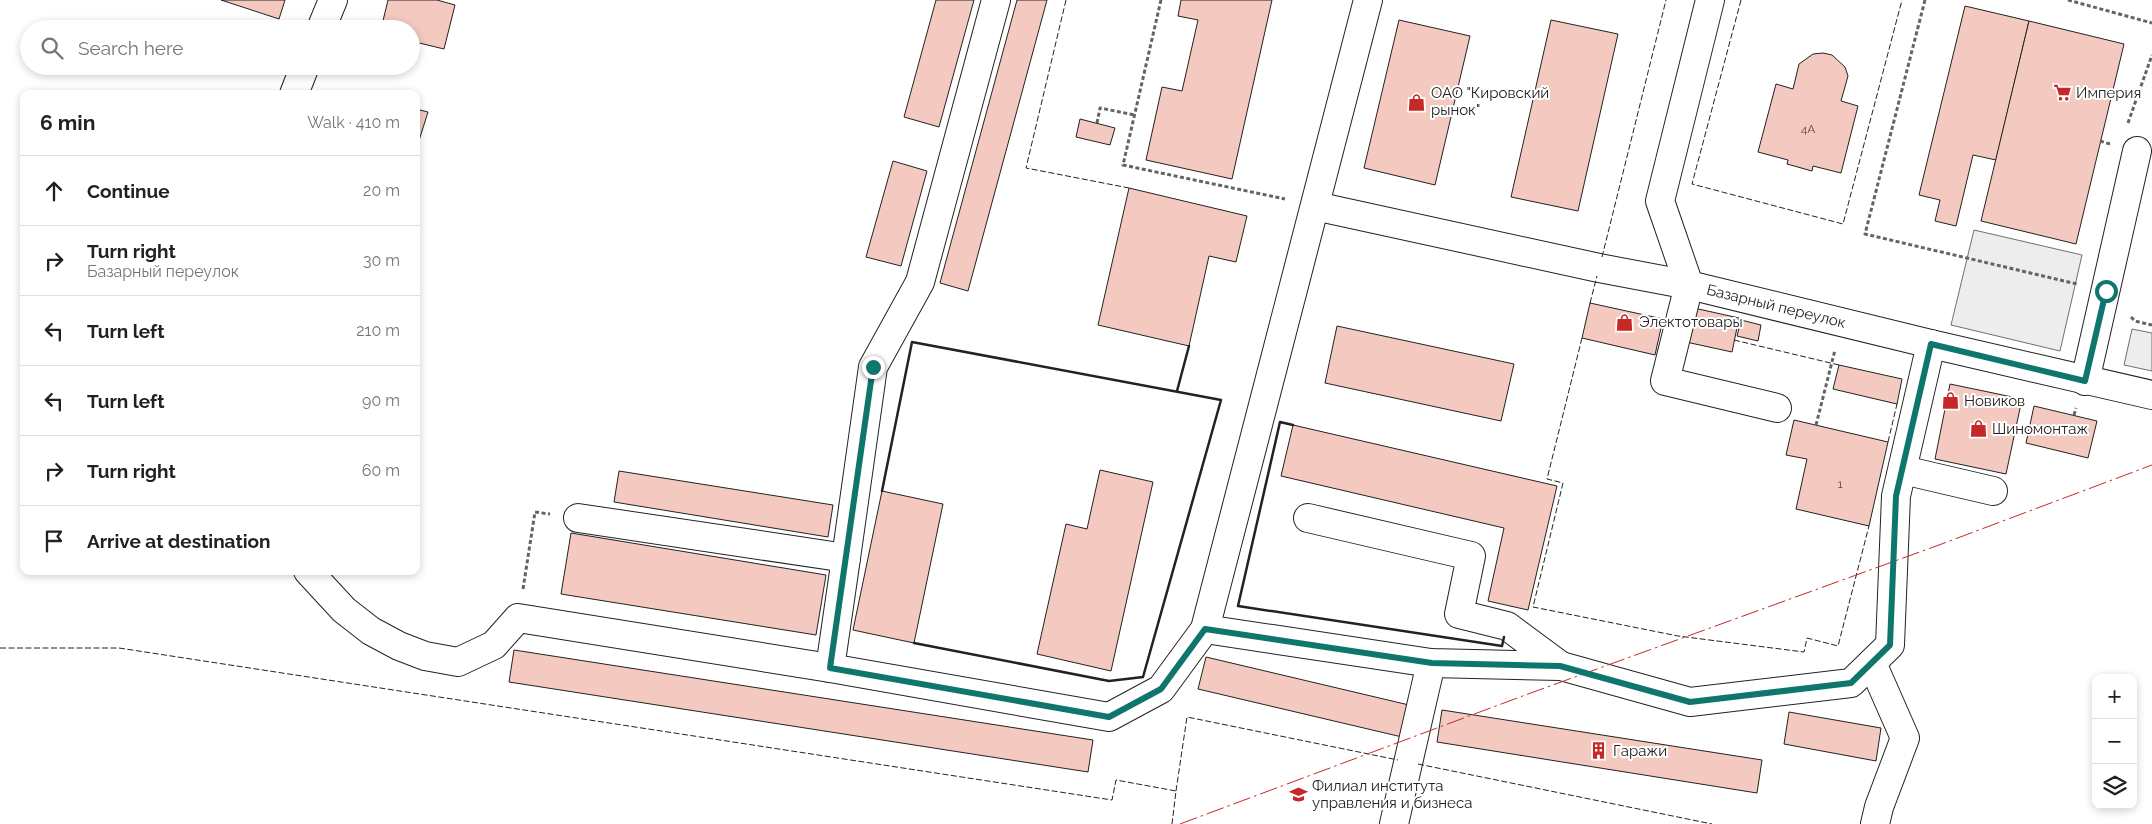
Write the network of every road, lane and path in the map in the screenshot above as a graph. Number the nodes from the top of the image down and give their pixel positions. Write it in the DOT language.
graph roads {
  1 [pos="333,0"];
  2 [pos="996,0"];
  3 [pos="1161,0"];
  4 [pos="1368,0"];
  5 [pos="1710,0"];
  6 [pos="1925,0"];
  7 [pos="2068,0"];
  8 [pos="325,20"];
  9 [pos="2152,23"];
  10 [pos="2152,55"];
  11 [pos="301,75"];
  12 [pos="296,90"];
  13 [pos="1135,115"];
  14 [pos="1097,123"];
  15 [pos="2132,140"];
  16 [pos="1314,206"];
  17 [pos="1689,284"];
  18 [pos="2106,291"];
  19 [pos="2152,325"];
  20 [pos="1836,343"];
  21 [pos="1931,344"];
  22 [pos="2085,381"];
  23 [pos="2152,395"];
  24 [pos="1777,408"];
  25 [pos="1816,425"];
  26 [pos="1902,470"];
  27 [pos="1993,491"];
  28 [pos="578,518"];
  29 [pos="1308,518"];
  30 [pos="846,558"];
  31 [pos="312,575"];
  32 [pos="518,618"];
  33 [pos="1205,629"];
  34 [pos="1432,663"];
  35 [pos="1872,664"];
  36 [pos="1560,666"];
  37 [pos="830,668"];
  38 [pos="1394,824"];
  39 [pos="1874,824"];
  1 -- 8 [label="street"];
  2 -- 30 [label="street"];
  3 -- 13 [label="path"];
  4 -- 16 [label="street"];
  5 -- 17 [label="street, Базарный переулок"];
  6 -- 18 [label="path"];
  7 -- 9 [label="path"];
  10 -- 15 [label="path"];
  11 -- 12 [label="street"];
  13 -- 14 [label="path"];
  13 -- 16 [label="path"];
  15 -- 18 [label="street"];
  16 -- 17 [label="street"];
  16 -- 33 [label="street"];
  17 -- 21 [label="street, Базарный переулок"];
  17 -- 24 [label="street"];
  18 -- 19 [label="path"];
  18 -- 22 [label="street"];
  20 -- 25 [label="path"];
  21 -- 22 [label="street, Базарный переулок"];
  21 -- 26 [label="street"];
  22 -- 23 [label="street, Базарный переулок"];
  26 -- 27 [label="street"];
  26 -- 35 [label="street"];
  28 -- 30 [label="street"];
  28 -- 32 [label="path"];
  29 -- 36 [label="street"];
  30 -- 37 [label="street"];
  31 -- 32 [label="street"];
  32 -- 37 [label="street"];
  33 -- 34 [label="street"];
  33 -- 37 [label="street"];
  34 -- 36 [label="street"];
  34 -- 38 [label="street"];
  35 -- 36 [label="street"];
  35 -- 39 [label="street"];
}
